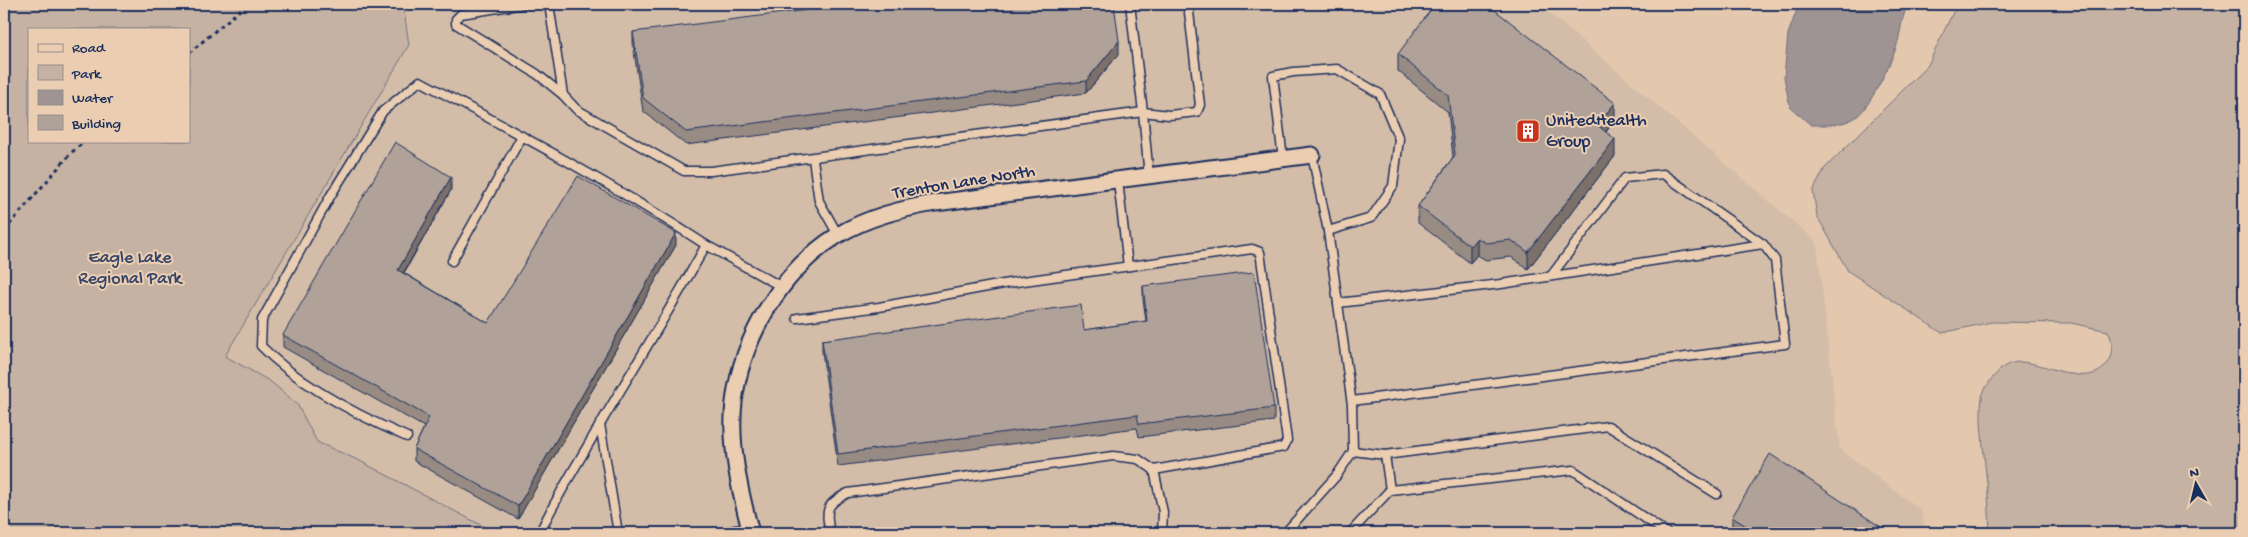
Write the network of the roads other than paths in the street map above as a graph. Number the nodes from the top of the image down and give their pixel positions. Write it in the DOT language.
graph roads {
  1 [pos="524,4"];
  2 [pos="549,4"];
  3 [pos="1130,4"];
  4 [pos="1188,4"];
  5 [pos="563,95"];
  6 [pos="1143,112"];
  7 [pos="522,136"];
  8 [pos="1312,155"];
  9 [pos="813,159"];
  10 [pos="1283,159"];
  11 [pos="1149,177"];
  12 [pos="1118,181"];
  13 [pos="1328,231"];
  14 [pos="838,236"];
  15 [pos="1762,244"];
  16 [pos="706,245"];
  17 [pos="452,261"];
  18 [pos="1128,266"];
  19 [pos="1552,276"];
  20 [pos="782,287"];
  21 [pos="1338,303"];
  22 [pos="797,318"];
  23 [pos="1352,401"];
  24 [pos="600,424"];
  25 [pos="407,437"];
  26 [pos="1353,450"];
  27 [pos="1385,455"];
  28 [pos="1154,470"];
  29 [pos="1390,490"];
  30 [pos="1717,494"];
  31 [pos="750,530"];
  32 [pos="551,533"];
  33 [pos="618,533"];
  34 [pos="721,533"];
  35 [pos="830,533"];
  36 [pos="1162,533"];
  37 [pos="1285,533"];
  38 [pos="1350,533"];
  39 [pos="1667,533"];
  1 -- 5 [label="lane"];
  2 -- 5 [label="lane"];
  3 -- 6 [label="lane"];
  4 -- 6 [label="lane"];
  5 -- 9 [label="lane"];
  6 -- 9 [label="lane"];
  6 -- 11 [label="lane"];
  7 -- 16 [label="lane"];
  7 -- 17 [label="lane"];
  7 -- 25 [label="lane"];
  8 -- 10 [label="street, Trenton Lane North"];
  8 -- 13 [label="lane"];
  9 -- 14 [label="lane"];
  10 -- 11 [label="street, Trenton Lane North"];
  10 -- 13 [label="lane"];
  11 -- 12 [label="street, Trenton Lane North"];
  12 -- 14 [label="street, Trenton Lane North"];
  12 -- 18 [label="lane"];
  13 -- 21 [label="lane"];
  14 -- 20 [label="street, Trenton Lane North"];
  15 -- 19 [label="lane"];
  15 -- 19 [label="lane"];
  15 -- 23 [label="lane"];
  16 -- 20 [label="lane"];
  16 -- 24 [label="lane"];
  18 -- 22 [label="lane"];
  18 -- 28 [label="lane"];
  19 -- 21 [label="lane"];
  20 -- 31 [label="street, Trenton Lane North"];
  21 -- 23 [label="lane"];
  23 -- 26 [label="lane"];
  24 -- 32 [label="lane"];
  24 -- 33 [label="lane"];
  26 -- 27 [label="lane"];
  26 -- 37 [label="lane"];
  27 -- 29 [label="lane"];
  27 -- 30 [label="lane"];
  28 -- 35 [label="lane"];
  28 -- 36 [label="lane"];
  29 -- 38 [label="lane"];
  29 -- 39 [label="lane"];
  31 -- 34 [label="lane"];
}
